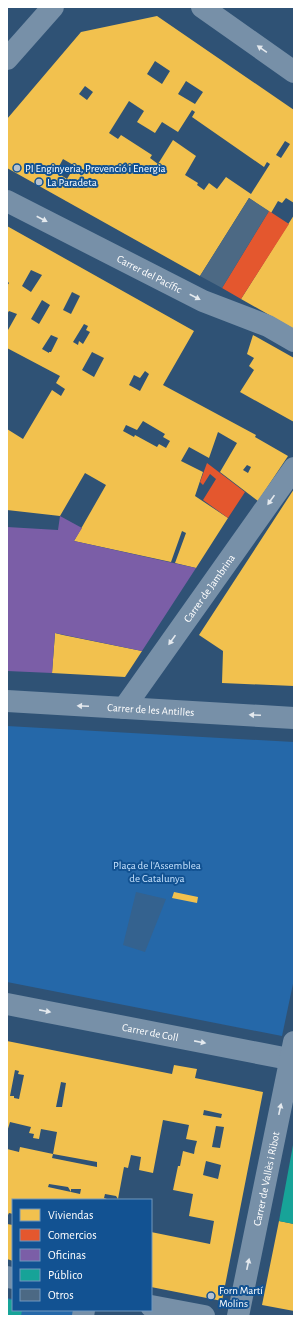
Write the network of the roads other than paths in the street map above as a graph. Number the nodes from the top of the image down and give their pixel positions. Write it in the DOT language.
graph roads {
  1 [pos="53,7"];
  2 [pos="202,7"];
  3 [pos="7,60"];
  4 [pos="294,72"];
  5 [pos="7,201"];
  6 [pos="294,341"];
  7 [pos="294,468"];
  8 [pos="7,702"];
  9 [pos="124,708"];
  10 [pos="294,718"];
  11 [pos="7,1004"];
  12 [pos="293,1054"];
  13 [pos="152,1306"];
  14 [pos="204,1316"];
  15 [pos="238,1316"];
  1 -- 3 [label="street"];
  4 -- 2 [label="street, one-way"];
  5 -- 6 [label="street, Carrer del Pacífic, one-way"];
  7 -- 9 [label="street, Carrer de Jambrina, one-way"];
  9 -- 8 [label="street, Carrer de les Antilles, one-way"];
  10 -- 9 [label="street, Carrer de les Antilles, one-way"];
  11 -- 12 [label="street, Carrer de Coll, one-way"];
  15 -- 12 [label="street, Carrer de Vallès i Ribot, one-way"];
  13 -- 14 [label="street"];
}
